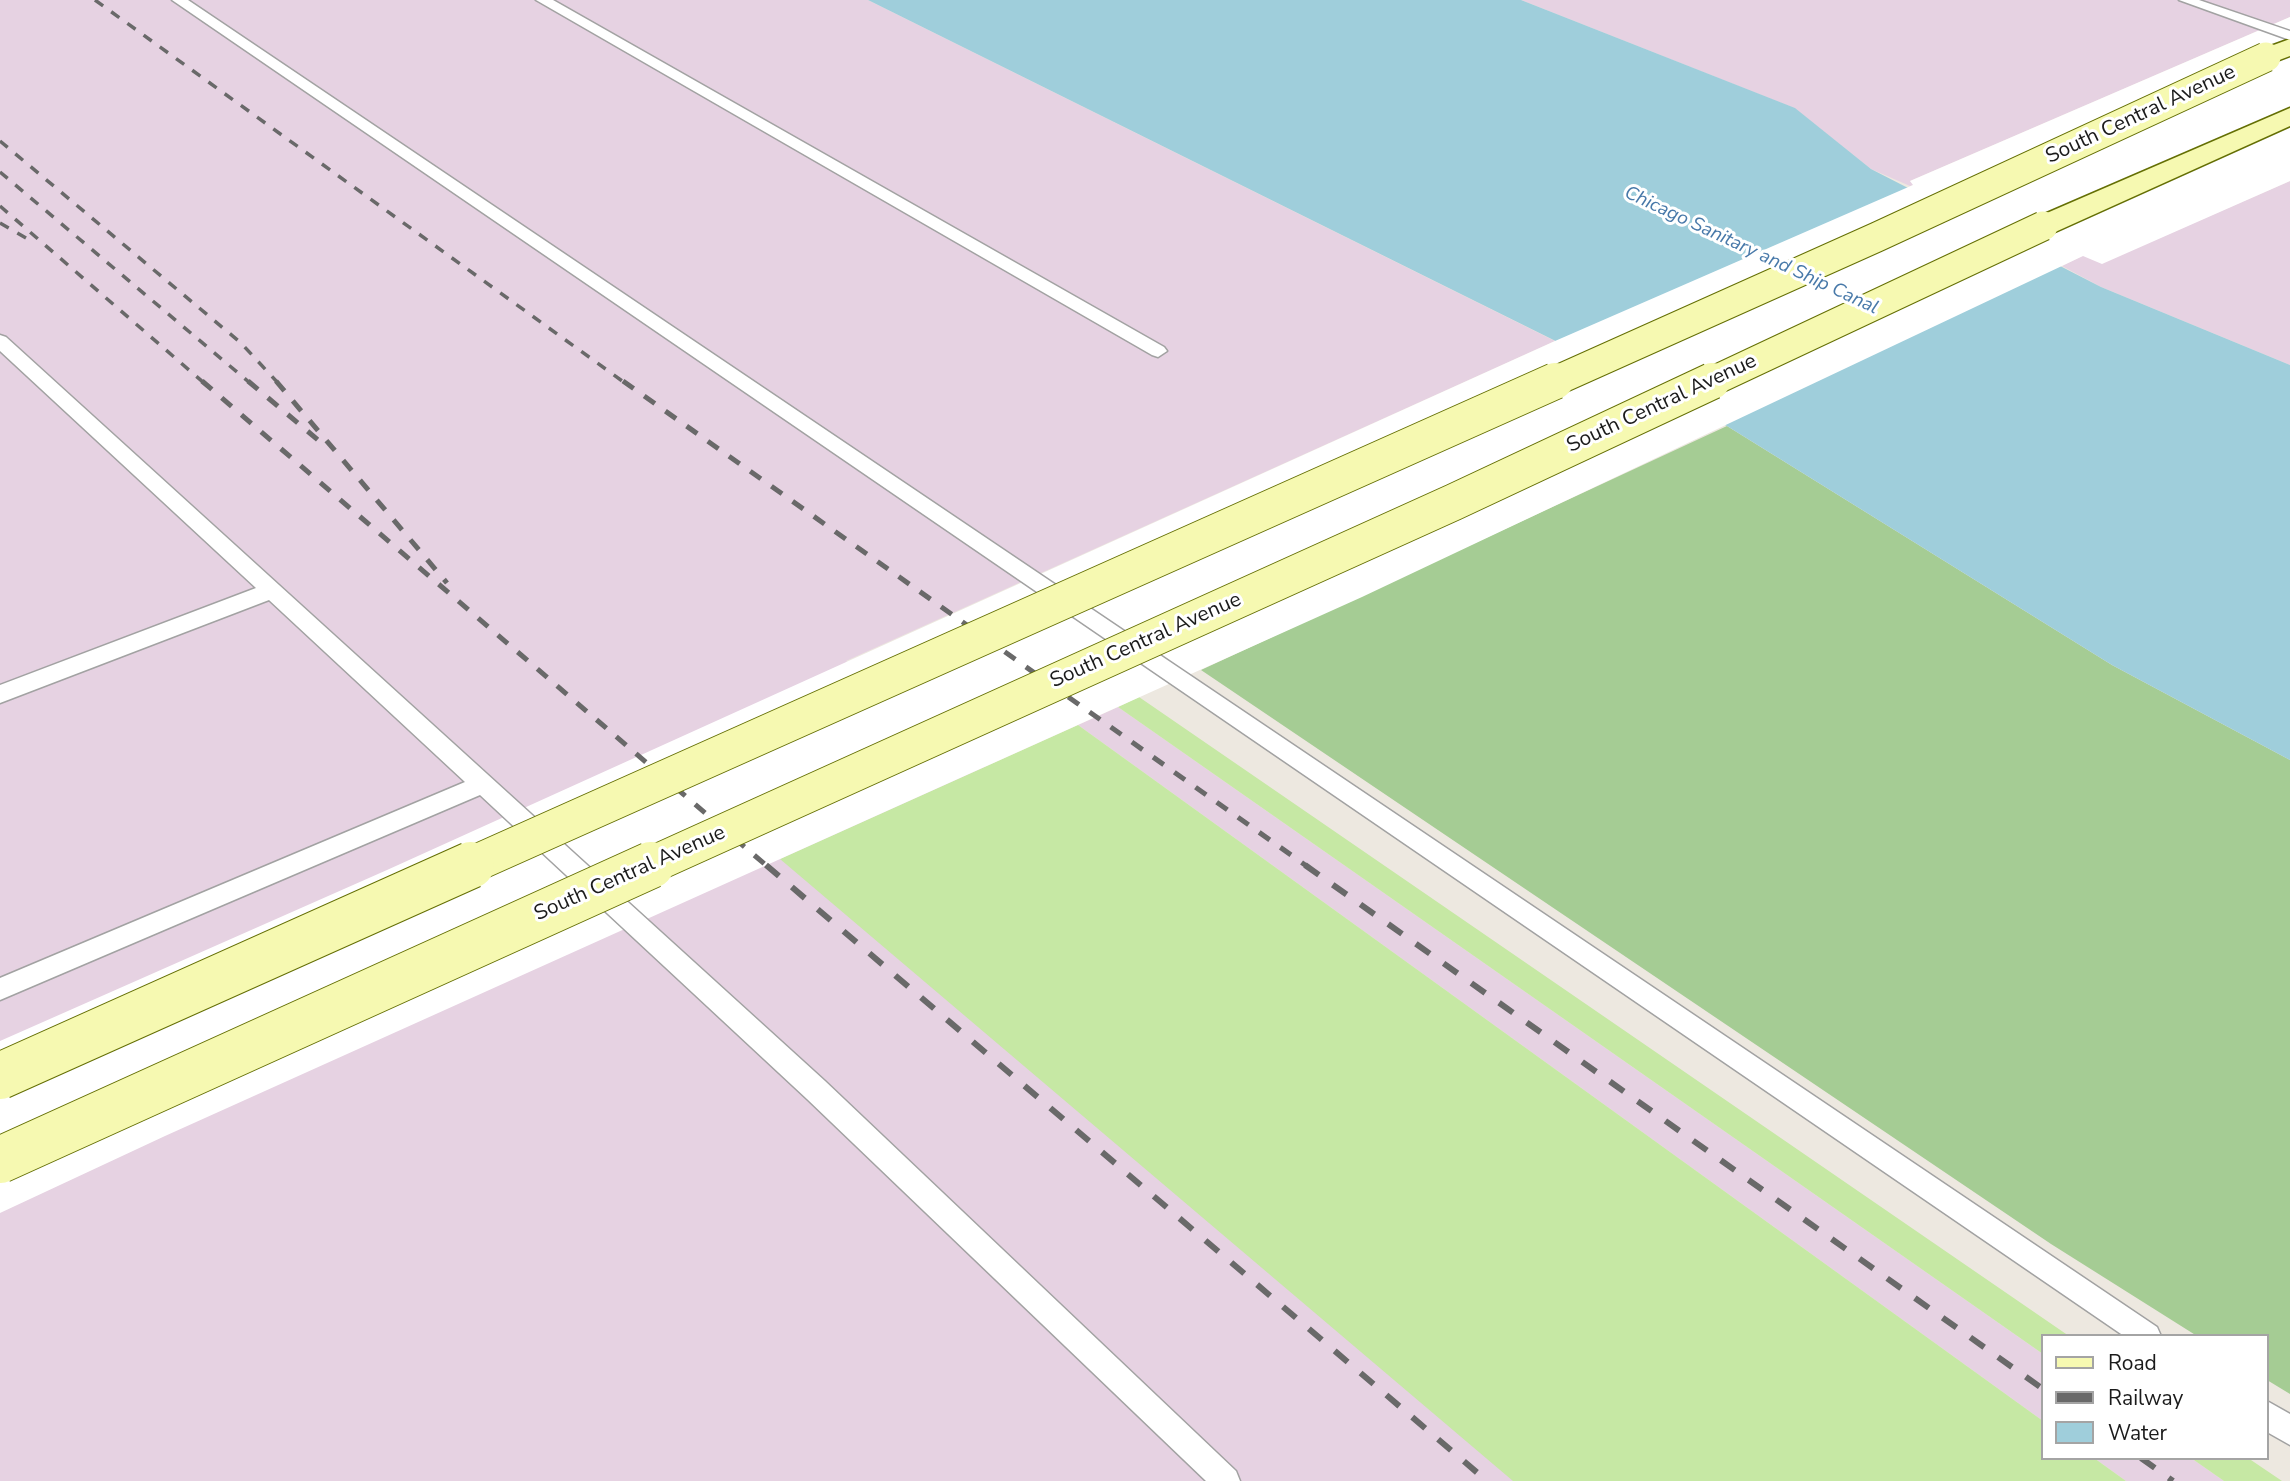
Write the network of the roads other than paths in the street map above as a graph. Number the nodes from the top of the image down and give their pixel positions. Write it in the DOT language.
graph roads {
  1 [pos="179,0"];
  2 [pos="543,0"];
  3 [pos="2186,0"];
  4 [pos="2290,36"];
  5 [pos="2290,47"];
  6 [pos="2290,116"];
  7 [pos="0,341"];
  8 [pos="1158,351"];
  9 [pos="272,590"];
  10 [pos="0,694"];
  11 [pos="482,784"];
  12 [pos="0,989"];
  13 [pos="0,1076"];
  14 [pos="0,1160"];
  15 [pos="2145,1334"];
  16 [pos="2269,1416"];
  17 [pos="2290,1431"];
  18 [pos="1226,1481"];
  1 -- 15 [label="lane"];
  2 -- 8 [label="lane"];
  3 -- 4 [label="lane"];
  5 -- 13 [label="main road, South Central Avenue, bridge"];
  6 -- 14 [label="main road, South Central Avenue, bridge"];
  7 -- 9 [label="lane"];
  9 -- 10 [label="lane"];
  9 -- 11 [label="lane"];
  11 -- 12 [label="lane"];
  11 -- 18 [label="lane"];
  16 -- 17 [label="lane"];
}
